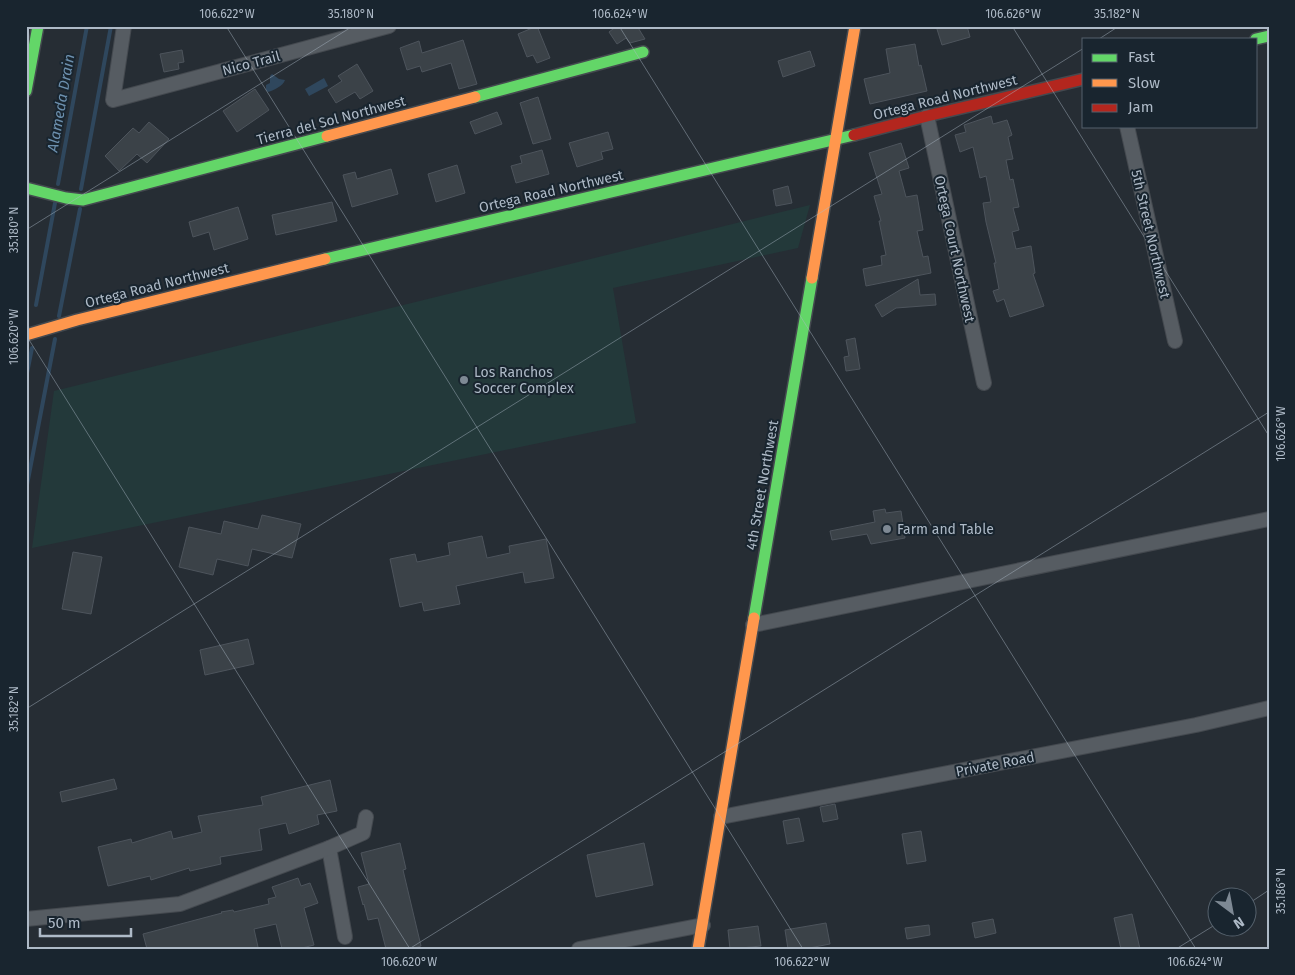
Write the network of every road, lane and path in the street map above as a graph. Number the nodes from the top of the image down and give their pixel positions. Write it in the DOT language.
graph roads {
  1 [pos="38,26"];
  2 [pos="124,26"];
  3 [pos="389,26"];
  4 [pos="855,26"];
  5 [pos="643,52"];
  6 [pos="1082,79"];
  7 [pos="27,84"];
  8 [pos="927,116"];
  9 [pos="1127,128"];
  10 [pos="836,140"];
  11 [pos="26,188"];
  12 [pos="26,335"];
  13 [pos="1175,341"];
  14 [pos="984,383"];
  15 [pos="1269,519"];
  16 [pos="753,625"];
  17 [pos="1269,708"];
  18 [pos="366,817"];
  19 [pos="721,817"];
  20 [pos="328,848"];
  21 [pos="26,919"];
  22 [pos="703,925"];
  23 [pos="345,938"];
  24 [pos="579,949"];
  25 [pos="698,949"];
  1 -- 7 [label="street"];
  2 -- 3 [label="street, Nico Trail"];
  4 -- 10 [label="street, 4th Street Northwest"];
  5 -- 11 [label="street, Tierra del Sol Northwest"];
  6 -- 8 [label="street, Ortega Road Northwest"];
  8 -- 10 [label="street, Ortega Road Northwest"];
  8 -- 14 [label="street, Ortega Court Northwest"];
  9 -- 13 [label="street, 5th Street Northwest"];
  10 -- 12 [label="street, Ortega Road Northwest"];
  10 -- 16 [label="street, 4th Street Northwest"];
  15 -- 16 [label="street"];
  16 -- 19 [label="street, 4th Street Northwest"];
  17 -- 19 [label="street, Private Road"];
  18 -- 20 [label="street"];
  19 -- 22 [label="street, 4th Street Northwest"];
  20 -- 21 [label="street"];
  20 -- 23 [label="street"];
  22 -- 24 [label="street"];
  22 -- 25 [label="street, 4th Street Northwest"];
}
